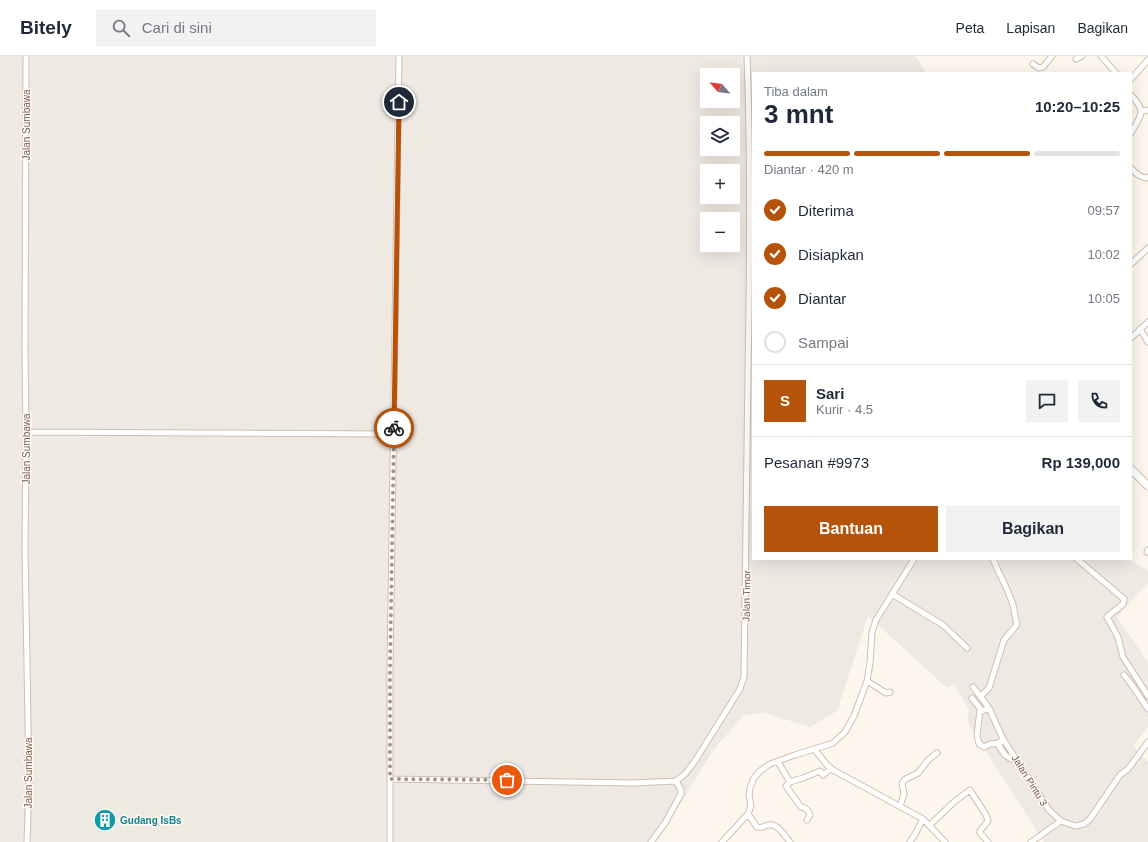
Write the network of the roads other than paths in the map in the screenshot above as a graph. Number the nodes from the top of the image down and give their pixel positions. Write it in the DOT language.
graph roads {
  1 [pos="26,56"];
  2 [pos="399,56"];
  3 [pos="747,56"];
  4 [pos="1052,56"];
  5 [pos="1082,56"];
  6 [pos="1101,56"];
  7 [pos="1076,59"];
  8 [pos="1147,62"];
  9 [pos="1032,64"];
  10 [pos="1115,72"];
  11 [pos="1132,78"];
  12 [pos="1132,96"];
  13 [pos="1148,110"];
  14 [pos="1142,111"];
  15 [pos="1132,131"];
  16 [pos="1132,169"];
  17 [pos="1148,177"];
  18 [pos="1148,248"];
  19 [pos="1132,263"];
  20 [pos="1148,322"];
  21 [pos="1140,329"];
  22 [pos="1132,337"];
  23 [pos="1148,342"];
  24 [pos="26,432"];
  25 [pos="394,434"];
  26 [pos="1132,470"];
  27 [pos="1148,486"];
  28 [pos="913,560"];
  29 [pos="993,560"];
  30 [pos="1078,560"];
  31 [pos="892,594"];
  32 [pos="967,648"];
  33 [pos="1124,675"];
  34 [pos="867,681"];
  35 [pos="973,687"];
  36 [pos="890,692"];
  37 [pos="981,696"];
  38 [pos="1148,696"];
  39 [pos="972,698"];
  40 [pos="989,708"];
  41 [pos="1148,709"];
  42 [pos="980,710"];
  43 [pos="1001,741"];
  44 [pos="1148,742"];
  45 [pos="815,750"];
  46 [pos="937,753"];
  47 [pos="1017,758"];
  48 [pos="778,762"];
  49 [pos="831,769"];
  50 [pos="390,779"];
  51 [pos="676,781"];
  52 [pos="790,782"];
  53 [pos="900,806"];
  54 [pos="748,814"];
  55 [pos="923,819"];
  56 [pos="807,820"];
  57 [pos="1061,821"];
  58 [pos="930,825"];
  59 [pos="725,841"];
  60 [pos="27,842"];
  61 [pos="390,842"];
  62 [pos="651,842"];
  63 [pos="790,842"];
  64 [pos="910,842"];
  65 [pos="945,842"];
  66 [pos="988,842"];
  67 [pos="1030,842"];
  1 -- 24 [label="street, Jalan Sumbawa"];
  2 -- 25 [label="street"];
  3 -- 51 [label="street, Jalan Timor"];
  4 -- 9 [label="street"];
  5 -- 7 [label="street"];
  6 -- 10 [label="street"];
  8 -- 11 [label="street"];
  12 -- 14 [label="street"];
  13 -- 14 [label="street"];
  14 -- 15 [label="street"];
  16 -- 17 [label="street"];
  18 -- 19 [label="street"];
  20 -- 21 [label="street"];
  21 -- 22 [label="street"];
  21 -- 23 [label="street"];
  24 -- 25 [label="street"];
  24 -- 60 [label="street, Jalan Sumbawa"];
  25 -- 50 [label="street"];
  26 -- 27 [label="street"];
  28 -- 31 [label="street"];
  29 -- 37 [label="street"];
  30 -- 38 [label="street"];
  31 -- 32 [label="street"];
  31 -- 34 [label="street"];
  33 -- 41 [label="street"];
  34 -- 36 [label="street"];
  34 -- 45 [label="street"];
  35 -- 37 [label="street, Jalan Pintu 3"];
  37 -- 40 [label="street, Jalan Pintu 3"];
  39 -- 42 [label="street"];
  40 -- 42 [label="street"];
  40 -- 43 [label="street, Jalan Pintu 3"];
  42 -- 43 [label="street"];
  43 -- 47 [label="street, Jalan Pintu 3"];
  43 -- 47 [label="street"];
  44 -- 57 [label="street"];
  45 -- 48 [label="street"];
  45 -- 49 [label="street"];
  46 -- 53 [label="street"];
  47 -- 57 [label="street, Jalan Pintu 3"];
  48 -- 52 [label="street"];
  48 -- 54 [label="street"];
  49 -- 52 [label="street"];
  49 -- 53 [label="street"];
  50 -- 51 [label="street"];
  50 -- 61 [label="street"];
  51 -- 62 [label="street"];
  52 -- 56 [label="street"];
  53 -- 55 [label="street"];
  54 -- 59 [label="street"];
  54 -- 63 [label="street"];
  55 -- 58 [label="street"];
  55 -- 64 [label="street"];
  57 -- 67 [label="street"];
  58 -- 65 [label="street"];
  58 -- 66 [label="street"];
}
